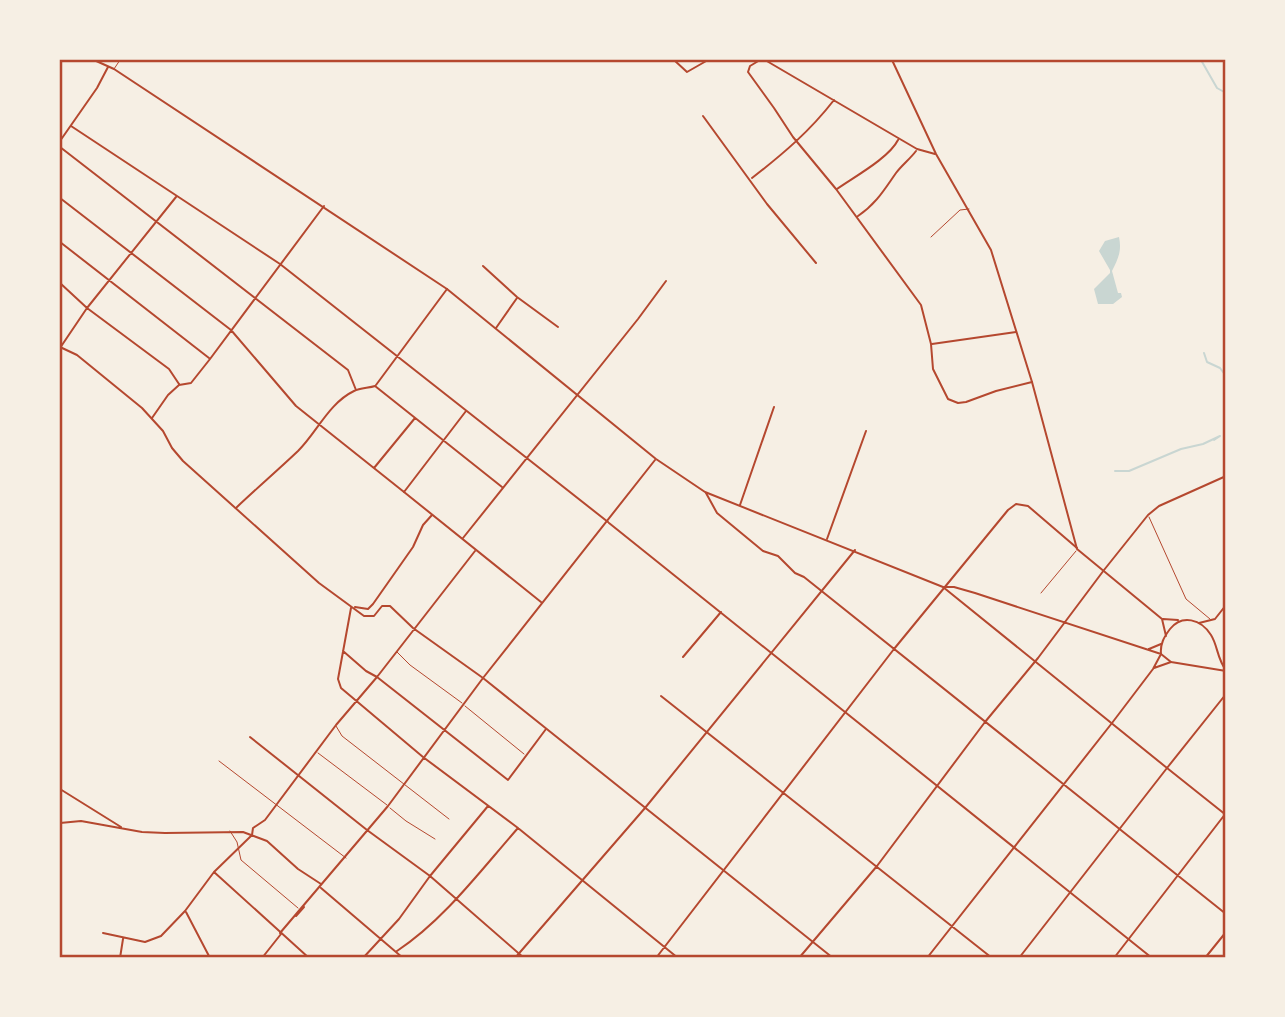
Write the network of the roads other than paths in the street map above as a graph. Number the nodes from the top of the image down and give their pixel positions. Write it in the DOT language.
graph roads {
  1 [pos="94,60"];
  2 [pos="120,60"];
  3 [pos="674,60"];
  4 [pos="708,60"];
  5 [pos="760,60"];
  6 [pos="765,60"];
  7 [pos="892,60"];
  8 [pos="109,66"];
  9 [pos="114,69"];
  10 [pos="834,99"];
  11 [pos="703,116"];
  12 [pos="71,126"];
  13 [pos="899,139"];
  14 [pos="60,141"];
  15 [pos="798,141"];
  16 [pos="60,147"];
  17 [pos="917,149"];
  18 [pos="936,154"];
  19 [pos="751,179"];
  20 [pos="836,189"];
  21 [pos="177,196"];
  22 [pos="60,198"];
  23 [pos="324,206"];
  24 [pos="969,209"];
  25 [pos="857,217"];
  26 [pos="156,221"];
  27 [pos="931,237"];
  28 [pos="60,242"];
  29 [pos="131,251"];
  30 [pos="280,264"];
  31 [pos="816,264"];
  32 [pos="483,266"];
  33 [pos="109,280"];
  34 [pos="666,281"];
  35 [pos="60,283"];
  36 [pos="447,289"];
  37 [pos="254,297"];
  38 [pos="517,297"];
  39 [pos="87,308"];
  40 [pos="558,327"];
  41 [pos="496,328"];
  42 [pos="232,330"];
  43 [pos="1017,332"];
  44 [pos="931,344"];
  45 [pos="60,348"];
  46 [pos="398,356"];
  47 [pos="210,359"];
  48 [pos="1032,382"];
  49 [pos="179,385"];
  50 [pos="375,386"];
  51 [pos="356,390"];
  52 [pos="578,395"];
  53 [pos="774,407"];
  54 [pos="467,410"];
  55 [pos="415,417"];
  56 [pos="151,419"];
  57 [pos="318,425"];
  58 [pos="866,431"];
  59 [pos="444,439"];
  60 [pos="526,458"];
  61 [pos="656,459"];
  62 [pos="374,469"];
  63 [pos="1226,476"];
  64 [pos="503,487"];
  65 [pos="404,492"];
  66 [pos="705,492"];
  67 [pos="740,505"];
  68 [pos="236,508"];
  69 [pos="432,515"];
  70 [pos="1148,515"];
  71 [pos="608,522"];
  72 [pos="463,539"];
  73 [pos="827,539"];
  74 [pos="476,549"];
  75 [pos="1077,549"];
  76 [pos="855,550"];
  77 [pos="1104,570"];
  78 [pos="943,587"];
  79 [pos="821,591"];
  80 [pos="1041,593"];
  81 [pos="542,603"];
  82 [pos="351,606"];
  83 [pos="1226,606"];
  84 [pos="721,612"];
  85 [pos="1161,619"];
  86 [pos="1179,620"];
  87 [pos="1065,621"];
  88 [pos="1212,621"];
  89 [pos="1197,623"];
  90 [pos="413,628"];
  91 [pos="1166,636"];
  92 [pos="1161,644"];
  93 [pos="343,647"];
  94 [pos="894,649"];
  95 [pos="1148,649"];
  96 [pos="397,651"];
  97 [pos="772,652"];
  98 [pos="1161,654"];
  99 [pos="683,657"];
  100 [pos="1220,661"];
  101 [pos="1035,662"];
  102 [pos="1171,662"];
  103 [pos="1153,668"];
  104 [pos="1213,669"];
  105 [pos="1226,671"];
  106 [pos="377,677"];
  107 [pos="483,678"];
  108 [pos="1226,694"];
  109 [pos="661,696"];
  110 [pos="355,701"];
  111 [pos="463,705"];
  112 [pos="845,712"];
  113 [pos="985,722"];
  114 [pos="1112,723"];
  115 [pos="336,725"];
  116 [pos="546,729"];
  117 [pos="443,730"];
  118 [pos="707,732"];
  119 [pos="250,737"];
  120 [pos="316,751"];
  121 [pos="526,756"];
  122 [pos="423,757"];
  123 [pos="219,761"];
  124 [pos="1167,768"];
  125 [pos="299,775"];
  126 [pos="403,784"];
  127 [pos="1064,784"];
  128 [pos="938,785"];
  129 [pos="60,789"];
  130 [pos="783,791"];
  131 [pos="275,804"];
  132 [pos="388,806"];
  133 [pos="489,806"];
  134 [pos="645,808"];
  135 [pos="1225,814"];
  136 [pos="449,820"];
  137 [pos="60,824"];
  138 [pos="122,828"];
  139 [pos="518,828"];
  140 [pos="1120,829"];
  141 [pos="367,830"];
  142 [pos="230,831"];
  143 [pos="252,835"];
  144 [pos="435,839"];
  145 [pos="1014,846"];
  146 [pos="237,847"];
  147 [pos="346,858"];
  148 [pos="877,866"];
  149 [pos="723,870"];
  150 [pos="214,872"];
  151 [pos="430,876"];
  152 [pos="1177,876"];
  153 [pos="581,879"];
  154 [pos="321,885"];
  155 [pos="1071,891"];
  156 [pos="456,897"];
  157 [pos="300,909"];
  158 [pos="185,911"];
  159 [pos="1226,914"];
  160 [pos="952,926"];
  161 [pos="1226,932"];
  162 [pos="103,933"];
  163 [pos="281,933"];
  164 [pos="380,937"];
  165 [pos="124,938"];
  166 [pos="1128,939"];
  167 [pos="813,941"];
  168 [pos="665,947"];
  169 [pos="396,951"];
  170 [pos="519,953"];
  171 [pos="120,957"];
  172 [pos="210,957"];
  173 [pos="262,957"];
  174 [pos="309,957"];
  175 [pos="363,957"];
  176 [pos="403,957"];
  177 [pos="515,957"];
  178 [pos="524,957"];
  179 [pos="656,957"];
  180 [pos="678,957"];
  181 [pos="799,957"];
  182 [pos="833,957"];
  183 [pos="927,957"];
  184 [pos="992,957"];
  185 [pos="1019,957"];
  186 [pos="1114,957"];
  187 [pos="1152,957"];
  188 [pos="1205,957"];
  1 -- 8 [label="street"];
  2 -- 9 [label="street"];
  3 -- 4 [label="street"];
  5 -- 15 [label="street"];
  6 -- 10 [label="street"];
  7 -- 18 [label="street"];
  8 -- 9 [label="street"];
  8 -- 12 [label="street"];
  9 -- 23 [label="street"];
  10 -- 13 [label="street"];
  10 -- 15 [label="street"];
  11 -- 19 [label="street"];
  12 -- 14 [label="street"];
  12 -- 21 [label="street"];
  13 -- 17 [label="street"];
  13 -- 20 [label="street"];
  15 -- 19 [label="street"];
  15 -- 20 [label="street"];
  16 -- 26 [label="street"];
  17 -- 18 [label="street"];
  17 -- 25 [label="street"];
  18 -- 24 [label="street"];
  19 -- 31 [label="street"];
  20 -- 25 [label="street"];
  21 -- 26 [label="street"];
  21 -- 30 [label="street"];
  22 -- 29 [label="street"];
  23 -- 30 [label="street"];
  23 -- 36 [label="street"];
  24 -- 27 [label="street"];
  24 -- 43 [label="street"];
  25 -- 44 [label="street"];
  26 -- 29 [label="street"];
  26 -- 37 [label="street"];
  28 -- 33 [label="street"];
  29 -- 33 [label="street"];
  29 -- 42 [label="street"];
  30 -- 37 [label="street"];
  30 -- 46 [label="street"];
  32 -- 38 [label="street"];
  33 -- 39 [label="street"];
  33 -- 47 [label="street"];
  34 -- 52 [label="street"];
  35 -- 39 [label="street"];
  36 -- 41 [label="street"];
  36 -- 46 [label="street"];
  37 -- 42 [label="street"];
  37 -- 51 [label="street"];
  38 -- 40 [label="street"];
  38 -- 41 [label="street"];
  39 -- 45 [label="street"];
  39 -- 49 [label="street"];
  41 -- 52 [label="street"];
  42 -- 47 [label="street"];
  42 -- 57 [label="street"];
  43 -- 44 [label="street"];
  43 -- 48 [label="street"];
  44 -- 48 [label="street"];
  45 -- 56 [label="street"];
  46 -- 50 [label="street"];
  46 -- 54 [label="street"];
  47 -- 49 [label="street"];
  48 -- 75 [label="street"];
  49 -- 56 [label="street"];
  50 -- 51 [label="street"];
  50 -- 55 [label="street"];
  51 -- 57 [label="street"];
  52 -- 60 [label="street"];
  52 -- 61 [label="street"];
  53 -- 67 [label="street"];
  54 -- 59 [label="street"];
  54 -- 60 [label="street"];
  55 -- 59 [label="street"];
  55 -- 62 [label="street"];
  56 -- 68 [label="street"];
  57 -- 62 [label="street"];
  57 -- 68 [label="street"];
  58 -- 73 [label="street"];
  59 -- 64 [label="street"];
  59 -- 65 [label="street"];
  60 -- 64 [label="street"];
  60 -- 71 [label="street"];
  61 -- 66 [label="street"];
  61 -- 71 [label="street"];
  62 -- 65 [label="street"];
  63 -- 70 [label="street"];
  64 -- 72 [label="street"];
  65 -- 69 [label="street"];
  66 -- 67 [label="street"];
  66 -- 79 [label="street"];
  67 -- 73 [label="street"];
  68 -- 82 [label="street"];
  69 -- 72 [label="street"];
  69 -- 82 [label="street"];
  70 -- 77 [label="street"];
  70 -- 88 [label="street"];
  71 -- 81 [label="street"];
  71 -- 84 [label="street"];
  72 -- 74 [label="street"];
  73 -- 76 [label="street"];
  74 -- 81 [label="street"];
  74 -- 90 [label="street"];
  75 -- 77 [label="street"];
  75 -- 78 [label="street"];
  75 -- 80 [label="street"];
  76 -- 78 [label="street"];
  76 -- 79 [label="street"];
  77 -- 85 [label="street"];
  77 -- 87 [label="street"];
  78 -- 87 [label="street"];
  78 -- 94 [label="street"];
  78 -- 101 [label="street"];
  79 -- 94 [label="street"];
  79 -- 97 [label="street"];
  81 -- 107 [label="street"];
  82 -- 90 [label="street"];
  82 -- 93 [label="street"];
  83 -- 88 [label="street"];
  84 -- 97 [label="street"];
  84 -- 99 [label="street"];
  85 -- 86 [label="street"];
  85 -- 91 [label="street"];
  86 -- 89 [label="street"];
  86 -- 91 [label="street"];
  87 -- 95 [label="street"];
  87 -- 101 [label="street"];
  88 -- 89 [label="street"];
  89 -- 100 [label="street"];
  90 -- 96 [label="street"];
  90 -- 107 [label="street"];
  91 -- 92 [label="street"];
  92 -- 95 [label="street"];
  92 -- 98 [label="street"];
  93 -- 106 [label="street"];
  93 -- 110 [label="street"];
  94 -- 112 [label="street"];
  94 -- 113 [label="street"];
  95 -- 98 [label="street"];
  96 -- 106 [label="street"];
  96 -- 111 [label="street"];
  97 -- 112 [label="street"];
  97 -- 118 [label="street"];
  98 -- 102 [label="street"];
  98 -- 103 [label="street"];
  100 -- 104 [label="street"];
  100 -- 105 [label="street"];
  101 -- 113 [label="street"];
  101 -- 114 [label="street"];
  102 -- 103 [label="street"];
  102 -- 104 [label="street"];
  103 -- 114 [label="street"];
  104 -- 105 [label="street"];
  106 -- 110 [label="street"];
  106 -- 117 [label="street"];
  107 -- 111 [label="street"];
  107 -- 116 [label="street"];
  108 -- 124 [label="street"];
  109 -- 118 [label="street"];
  110 -- 115 [label="street"];
  110 -- 122 [label="street"];
  111 -- 117 [label="street"];
  111 -- 121 [label="street"];
  112 -- 128 [label="street"];
  112 -- 130 [label="street"];
  113 -- 127 [label="street"];
  113 -- 128 [label="street"];
  114 -- 124 [label="street"];
  114 -- 127 [label="street"];
  115 -- 120 [label="street"];
  115 -- 126 [label="street"];
  116 -- 121 [label="street"];
  116 -- 134 [label="street"];
  117 -- 121 [label="street"];
  117 -- 122 [label="street"];
  118 -- 130 [label="street"];
  118 -- 134 [label="street"];
  119 -- 125 [label="street"];
  120 -- 125 [label="street"];
  120 -- 132 [label="street"];
  122 -- 126 [label="street"];
  122 -- 133 [label="street"];
  123 -- 131 [label="street"];
  124 -- 135 [label="street"];
  124 -- 140 [label="street"];
  125 -- 131 [label="street"];
  125 -- 141 [label="street"];
  126 -- 132 [label="street"];
  126 -- 136 [label="street"];
  127 -- 140 [label="street"];
  127 -- 145 [label="street"];
  128 -- 145 [label="street"];
  128 -- 148 [label="street"];
  129 -- 138 [label="street"];
  130 -- 148 [label="street"];
  130 -- 149 [label="street"];
  131 -- 143 [label="street"];
  131 -- 147 [label="street"];
  132 -- 141 [label="street"];
  132 -- 144 [label="street"];
  133 -- 139 [label="street"];
  133 -- 151 [label="street"];
  134 -- 149 [label="street"];
  134 -- 153 [label="street"];
  135 -- 152 [label="street"];
  137 -- 138 [label="street"];
  138 -- 142 [label="street"];
  139 -- 153 [label="street"];
  139 -- 156 [label="street"];
  140 -- 152 [label="street"];
  140 -- 155 [label="street"];
  141 -- 147 [label="street"];
  141 -- 151 [label="street"];
  142 -- 143 [label="street"];
  142 -- 146 [label="street"];
  143 -- 146 [label="street"];
  143 -- 154 [label="street"];
  145 -- 155 [label="street"];
  145 -- 160 [label="street"];
  146 -- 150 [label="street"];
  146 -- 157 [label="street"];
  147 -- 154 [label="street"];
  148 -- 160 [label="street"];
  148 -- 167 [label="street"];
  149 -- 167 [label="street"];
  149 -- 168 [label="street"];
  150 -- 158 [label="street"];
  150 -- 163 [label="street"];
  151 -- 156 [label="street"];
  151 -- 164 [label="street"];
  152 -- 159 [label="street"];
  152 -- 166 [label="street"];
  153 -- 168 [label="street"];
  153 -- 170 [label="street"];
  154 -- 157 [label="street"];
  154 -- 163 [label="street"];
  154 -- 164 [label="street"];
  155 -- 166 [label="street"];
  155 -- 185 [label="street"];
  156 -- 169 [label="street"];
  156 -- 170 [label="street"];
  157 -- 163 [label="street"];
  158 -- 165 [label="street"];
  158 -- 172 [label="street"];
  160 -- 183 [label="street"];
  160 -- 184 [label="street"];
  161 -- 188 [label="street"];
  162 -- 165 [label="street"];
  163 -- 173 [label="street"];
  163 -- 174 [label="street"];
  164 -- 169 [label="street"];
  164 -- 175 [label="street"];
  165 -- 171 [label="street"];
  166 -- 186 [label="street"];
  166 -- 187 [label="street"];
  167 -- 181 [label="street"];
  167 -- 182 [label="street"];
  168 -- 179 [label="street"];
  168 -- 180 [label="street"];
  169 -- 176 [label="street"];
  170 -- 177 [label="street"];
  170 -- 178 [label="street"];
}
